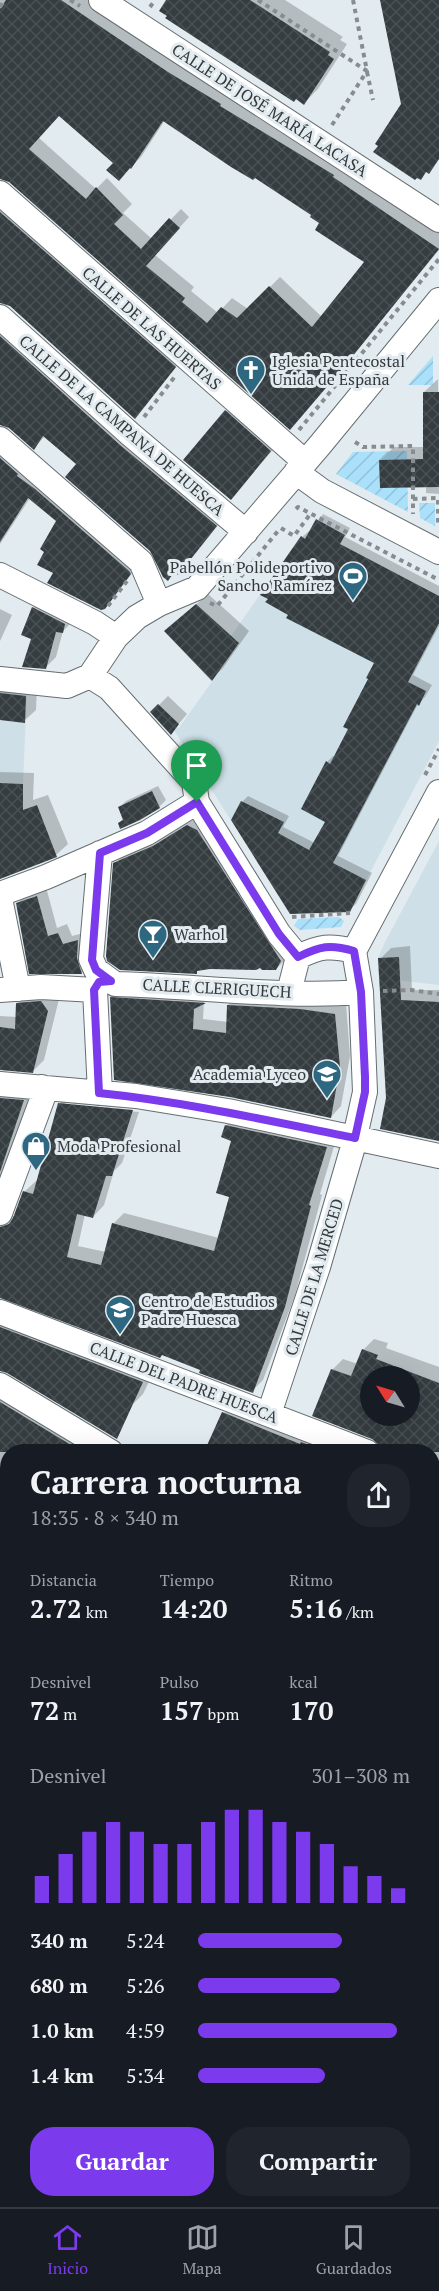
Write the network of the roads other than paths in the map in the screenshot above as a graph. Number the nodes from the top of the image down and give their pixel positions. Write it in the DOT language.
graph roads {
  1 [pos="101,0"];
  2 [pos="0,193"];
  3 [pos="439,220"];
  4 [pos="439,300"];
  5 [pos="0,317"];
  6 [pos="0,439"];
  7 [pos="301,467"];
  8 [pos="246,532"];
  9 [pos="439,552"];
  10 [pos="0,575"];
  11 [pos="159,604"];
  12 [pos="116,637"];
  13 [pos="90,676"];
  14 [pos="0,679"];
  15 [pos="432,785"];
  16 [pos="197,802"];
  17 [pos="100,853"];
  18 [pos="0,894"];
  19 [pos="0,898"];
  20 [pos="354,951"];
  21 [pos="298,957"];
  22 [pos="103,985"];
  23 [pos="9,989"];
  24 [pos="289,992"];
  25 [pos="361,992"];
  26 [pos="0,1084"];
  27 [pos="42,1088"];
  28 [pos="99,1093"];
  29 [pos="355,1138"];
  30 [pos="439,1156"];
  31 [pos="0,1213"];
  32 [pos="0,1312"];
  33 [pos="0,1385"];
  34 [pos="269,1414"];
  35 [pos="92,1444"];
  36 [pos="346,1444"];
  1 -- 3 [label="street, CALLE DE JOSÉ MARÍA LACASA"];
  2 -- 7 [label="street, CALLE DE LAS HUERTAS"];
  4 -- 7 [label="street"];
  5 -- 8 [label="street, CALLE DE LA CAMPANA DE HUESCA"];
  6 -- 11 [label="street"];
  7 -- 8 [label="street"];
  7 -- 9 [label="street, CALLE DE LAS HUERTAS"];
  8 -- 11 [label="street"];
  10 -- 12 [label="street"];
  11 -- 12 [label="street"];
  12 -- 13 [label="street"];
  13 -- 14 [label="street"];
  13 -- 16 [label="street"];
  15 -- 20 [label="street"];
  16 -- 17 [label="street"];
  16 -- 21 [label="street"];
  17 -- 18 [label="street"];
  17 -- 22 [label="street"];
  19 -- 23 [label="street"];
  20 -- 21 [label="street"];
  20 -- 25 [label="street, CALLE DE LA MERCED"];
  21 -- 24 [label="street"];
  22 -- 23 [label="street, CALLE CLERIGUECH"];
  22 -- 24 [label="street, CALLE CLERIGUECH"];
  22 -- 28 [label="street"];
  24 -- 25 [label="street, CALLE CLERIGUECH"];
  25 -- 29 [label="street, CALLE DE LA MERCED"];
  26 -- 27 [label="street"];
  27 -- 28 [label="street"];
  27 -- 31 [label="street"];
  28 -- 29 [label="street"];
  29 -- 30 [label="street"];
  29 -- 34 [label="street, CALLE DE LA MERCED"];
  32 -- 34 [label="street, CALLE DEL PADRE HUESCA"];
  33 -- 35 [label="street"];
  34 -- 36 [label="street, CALLE DEL PADRE HUESCA"];
}
